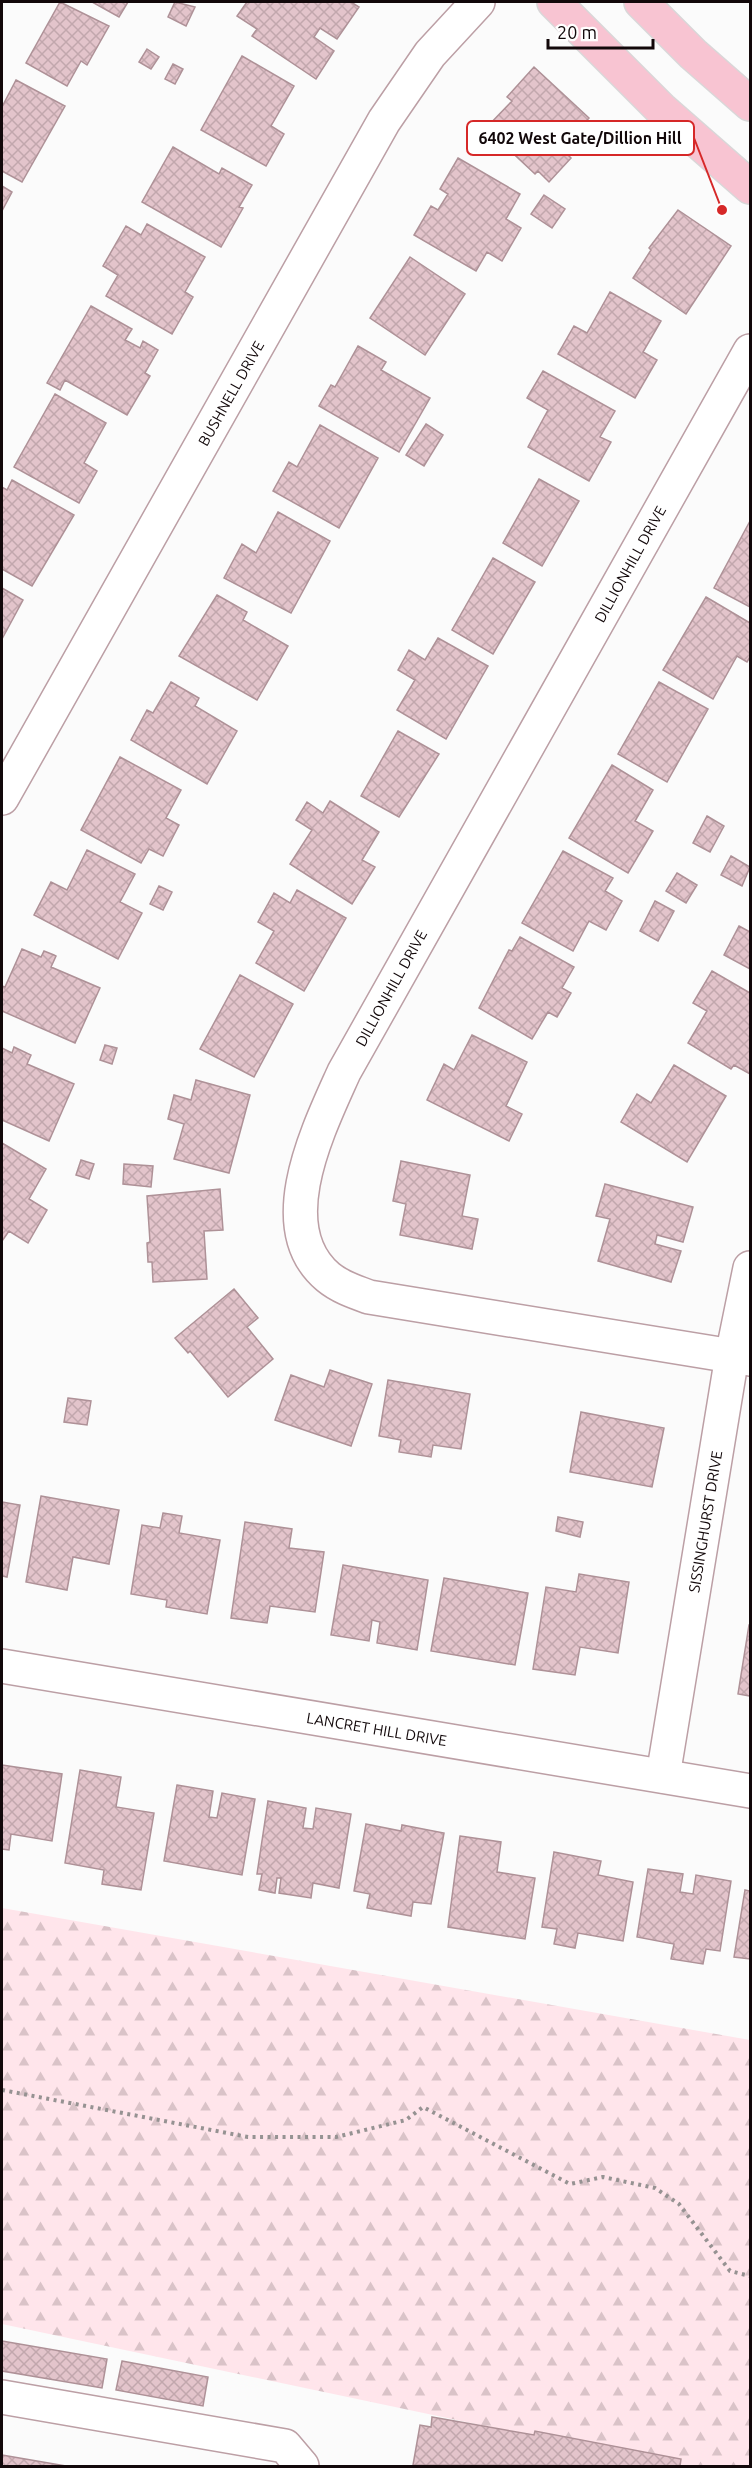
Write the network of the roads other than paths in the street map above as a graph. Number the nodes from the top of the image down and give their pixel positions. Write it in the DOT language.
graph roads {
  1 [pos="478,2"];
  2 [pos="554,2"];
  3 [pos="641,2"];
  4 [pos="750,104"];
  5 [pos="750,187"];
  6 [pos="750,351"];
  7 [pos="2,798"];
  8 [pos="750,1268"];
  9 [pos="741,1357"];
  10 [pos="2,1666"];
  11 [pos="663,1776"];
  12 [pos="750,1791"];
  13 [pos="2,2397"];
  14 [pos="302,2466"];
  1 -- 7 [label="street, BUSHNELL DRIVE"];
  2 -- 5 [label="main road"];
  3 -- 4 [label="main road"];
  6 -- 9 [label="street, DILLIONHILL DRIVE"];
  8 -- 9 [label="street, SISSINGHURST DRIVE"];
  9 -- 11 [label="street, SISSINGHURST DRIVE"];
  10 -- 11 [label="street, LANCRET HILL DRIVE"];
  11 -- 12 [label="street, LANCRET HILL DRIVE"];
  13 -- 14 [label="street"];
}
